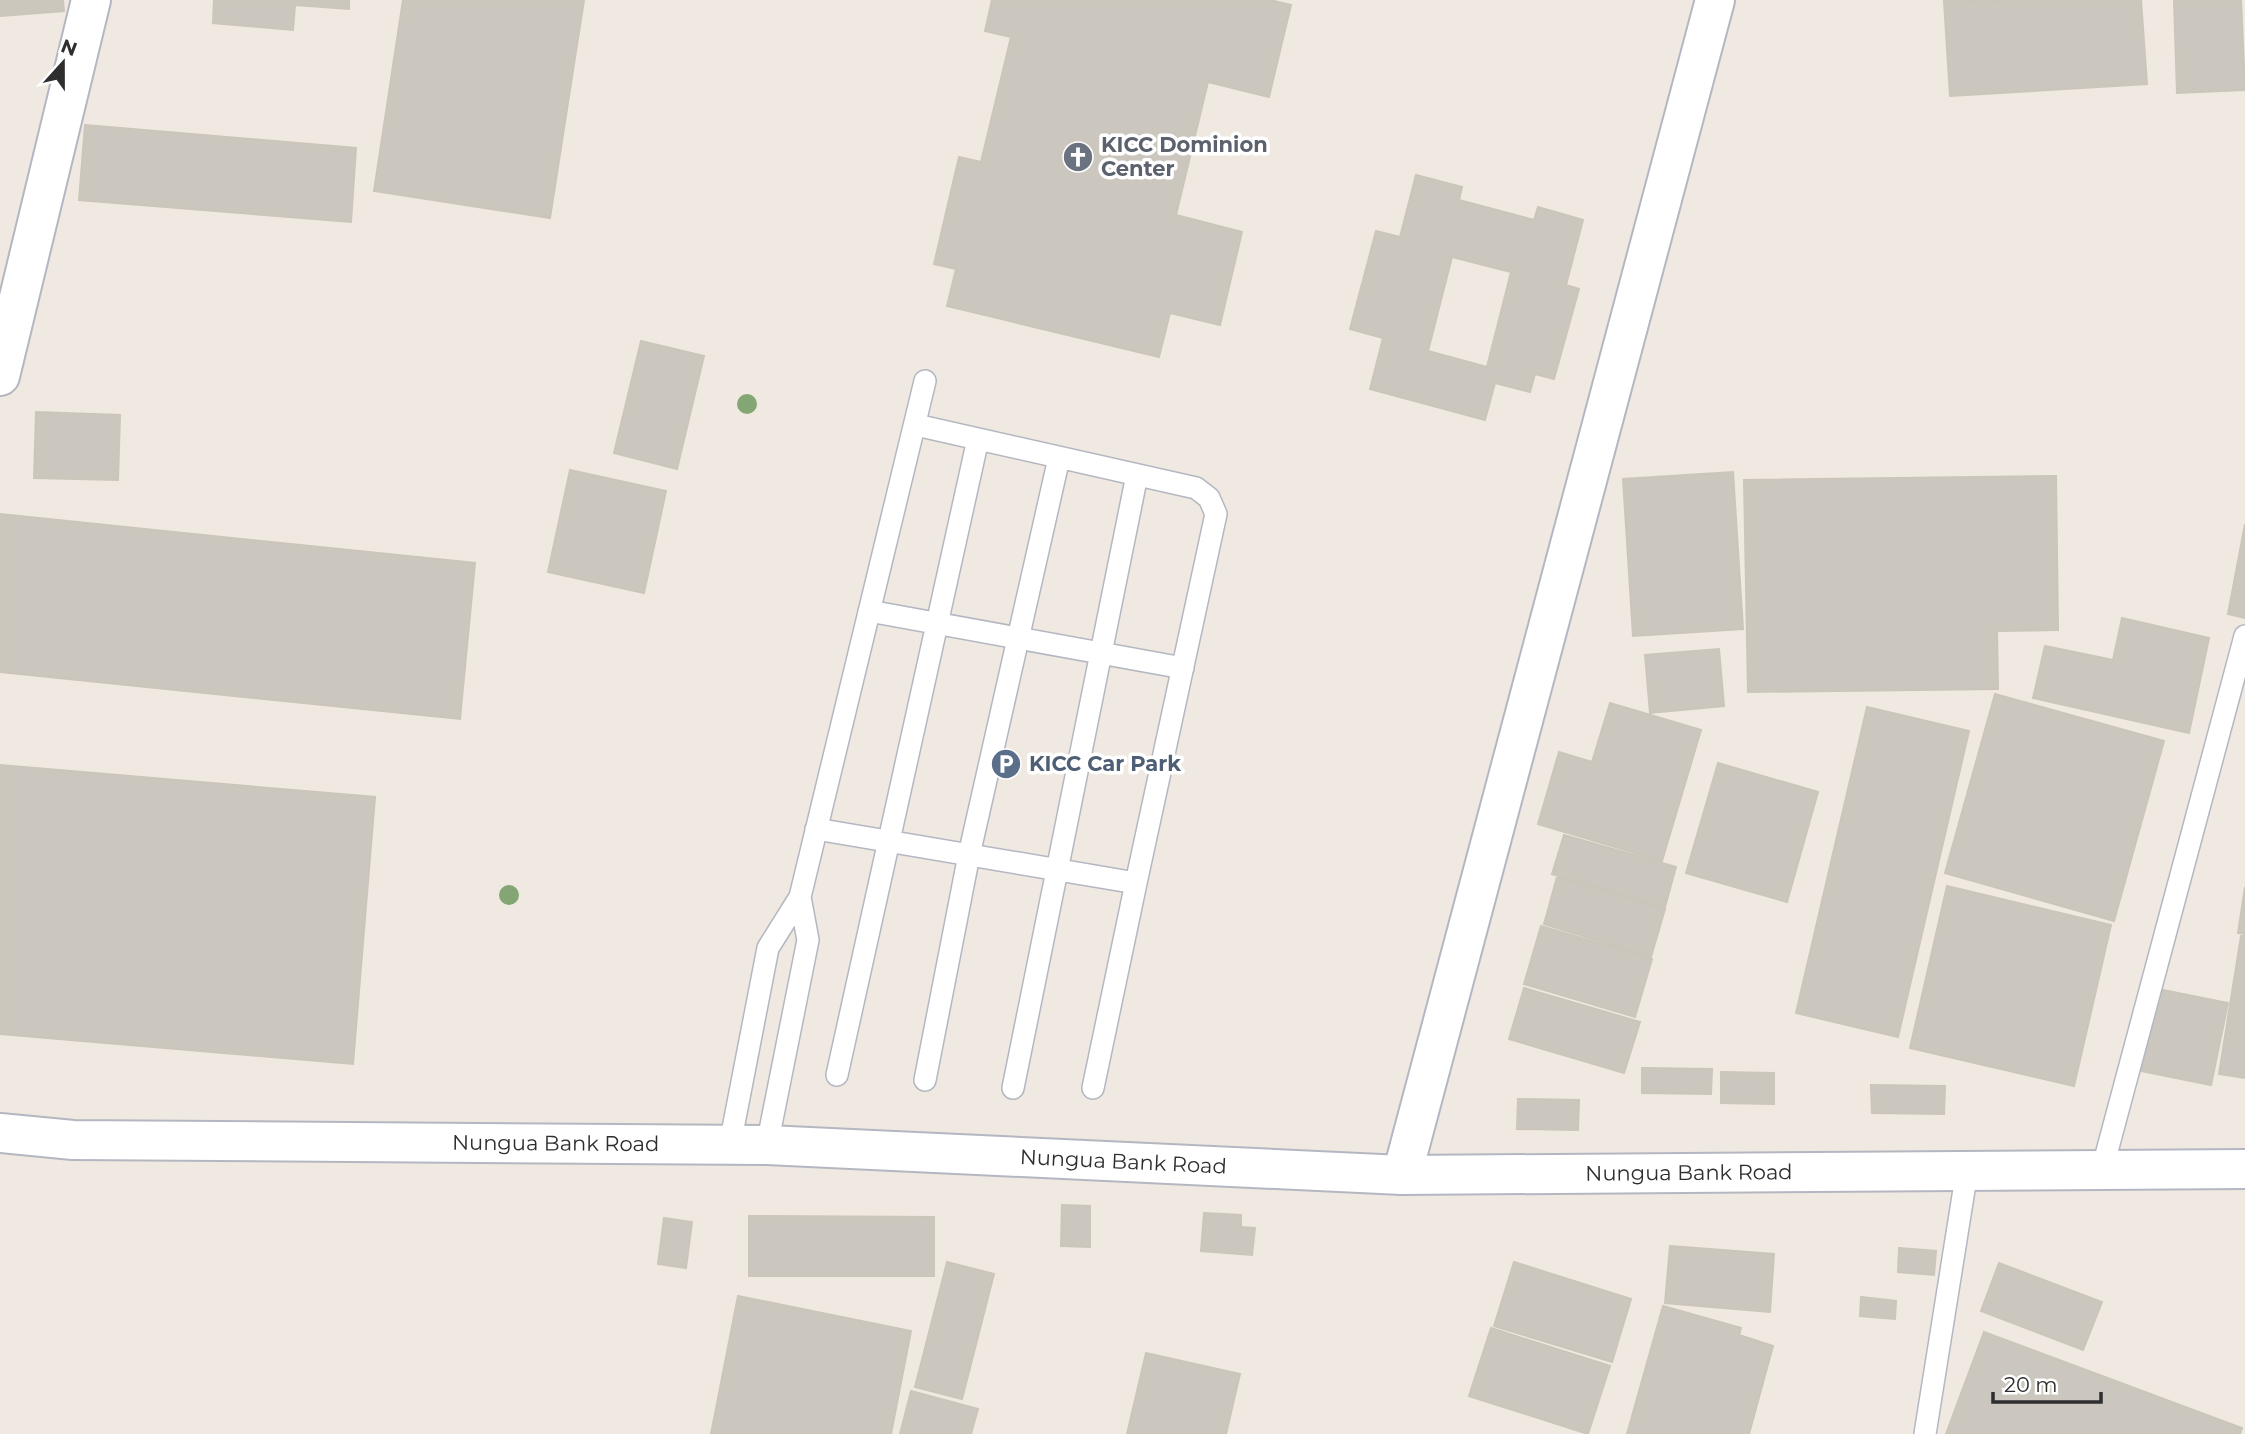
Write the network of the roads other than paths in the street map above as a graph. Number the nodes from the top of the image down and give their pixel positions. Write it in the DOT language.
graph roads {
  1 [pos="91,0"];
  2 [pos="1714,0"];
  3 [pos="0,376"];
  4 [pos="925,380"];
  5 [pos="916,425"];
  6 [pos="978,439"];
  7 [pos="1059,458"];
  8 [pos="1137,475"];
  9 [pos="869,611"];
  10 [pos="937,625"];
  11 [pos="2245,636"];
  12 [pos="1018,639"];
  13 [pos="1100,654"];
  14 [pos="1183,668"];
  15 [pos="816,829"];
  16 [pos="890,841"];
  17 [pos="969,855"];
  18 [pos="1056,869"];
  19 [pos="1136,883"];
  20 [pos="800,897"];
  21 [pos="837,1075"];
  22 [pos="925,1080"];
  23 [pos="1013,1088"];
  24 [pos="1093,1088"];
  25 [pos="0,1133"];
  26 [pos="730,1144"];
  27 [pos="767,1145"];
  28 [pos="2245,1169"];
  29 [pos="2102,1170"];
  30 [pos="1967,1171"];
  31 [pos="1402,1175"];
  32 [pos="1925,1434"];
  1 -- 3 [label="street"];
  2 -- 31 [label="street"];
  4 -- 5 [label="lane"];
  5 -- 6 [label="lane"];
  5 -- 9 [label="lane"];
  6 -- 7 [label="lane"];
  6 -- 10 [label="lane"];
  7 -- 8 [label="lane"];
  7 -- 12 [label="lane"];
  8 -- 13 [label="lane"];
  8 -- 14 [label="lane"];
  9 -- 10 [label="lane"];
  9 -- 15 [label="lane"];
  10 -- 12 [label="lane"];
  10 -- 16 [label="lane"];
  11 -- 29 [label="lane"];
  12 -- 13 [label="lane"];
  12 -- 17 [label="lane"];
  13 -- 14 [label="lane"];
  13 -- 18 [label="lane"];
  14 -- 19 [label="lane"];
  15 -- 16 [label="lane"];
  15 -- 20 [label="lane"];
  16 -- 17 [label="lane"];
  16 -- 21 [label="lane"];
  17 -- 18 [label="lane"];
  17 -- 22 [label="lane"];
  18 -- 19 [label="lane"];
  18 -- 23 [label="lane"];
  19 -- 24 [label="lane"];
  20 -- 26 [label="lane"];
  20 -- 27 [label="lane"];
  25 -- 26 [label="street, Nungua Bank Road"];
  26 -- 27 [label="street, Nungua Bank Road"];
  27 -- 31 [label="street, Nungua Bank Road"];
  28 -- 29 [label="street, Nungua Bank Road"];
  29 -- 30 [label="street, Nungua Bank Road"];
  30 -- 31 [label="street, Nungua Bank Road"];
  30 -- 32 [label="lane"];
}
